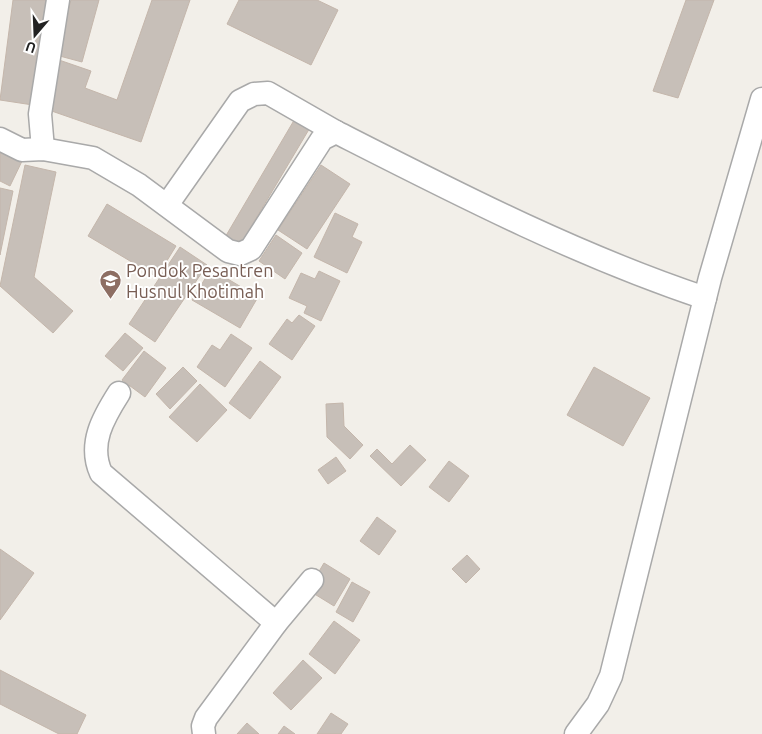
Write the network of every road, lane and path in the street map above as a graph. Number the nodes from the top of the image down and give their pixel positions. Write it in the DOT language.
graph roads {
  1 [pos="58,0"];
  2 [pos="762,99"];
  3 [pos="336,132"];
  4 [pos="0,139"];
  5 [pos="43,149"];
  6 [pos="167,205"];
  7 [pos="705,298"];
  8 [pos="119,393"];
  9 [pos="312,580"];
  10 [pos="276,623"];
  11 [pos="204,734"];
  12 [pos="576,734"];
  1 -- 5 [label="street"];
  2 -- 7 [label="street"];
  3 -- 6 [label="street"];
  3 -- 6 [label="street"];
  3 -- 7 [label="street"];
  4 -- 5 [label="street"];
  5 -- 6 [label="street"];
  7 -- 12 [label="street"];
  8 -- 10 [label="street"];
  9 -- 10 [label="street"];
  10 -- 11 [label="street"];
}
